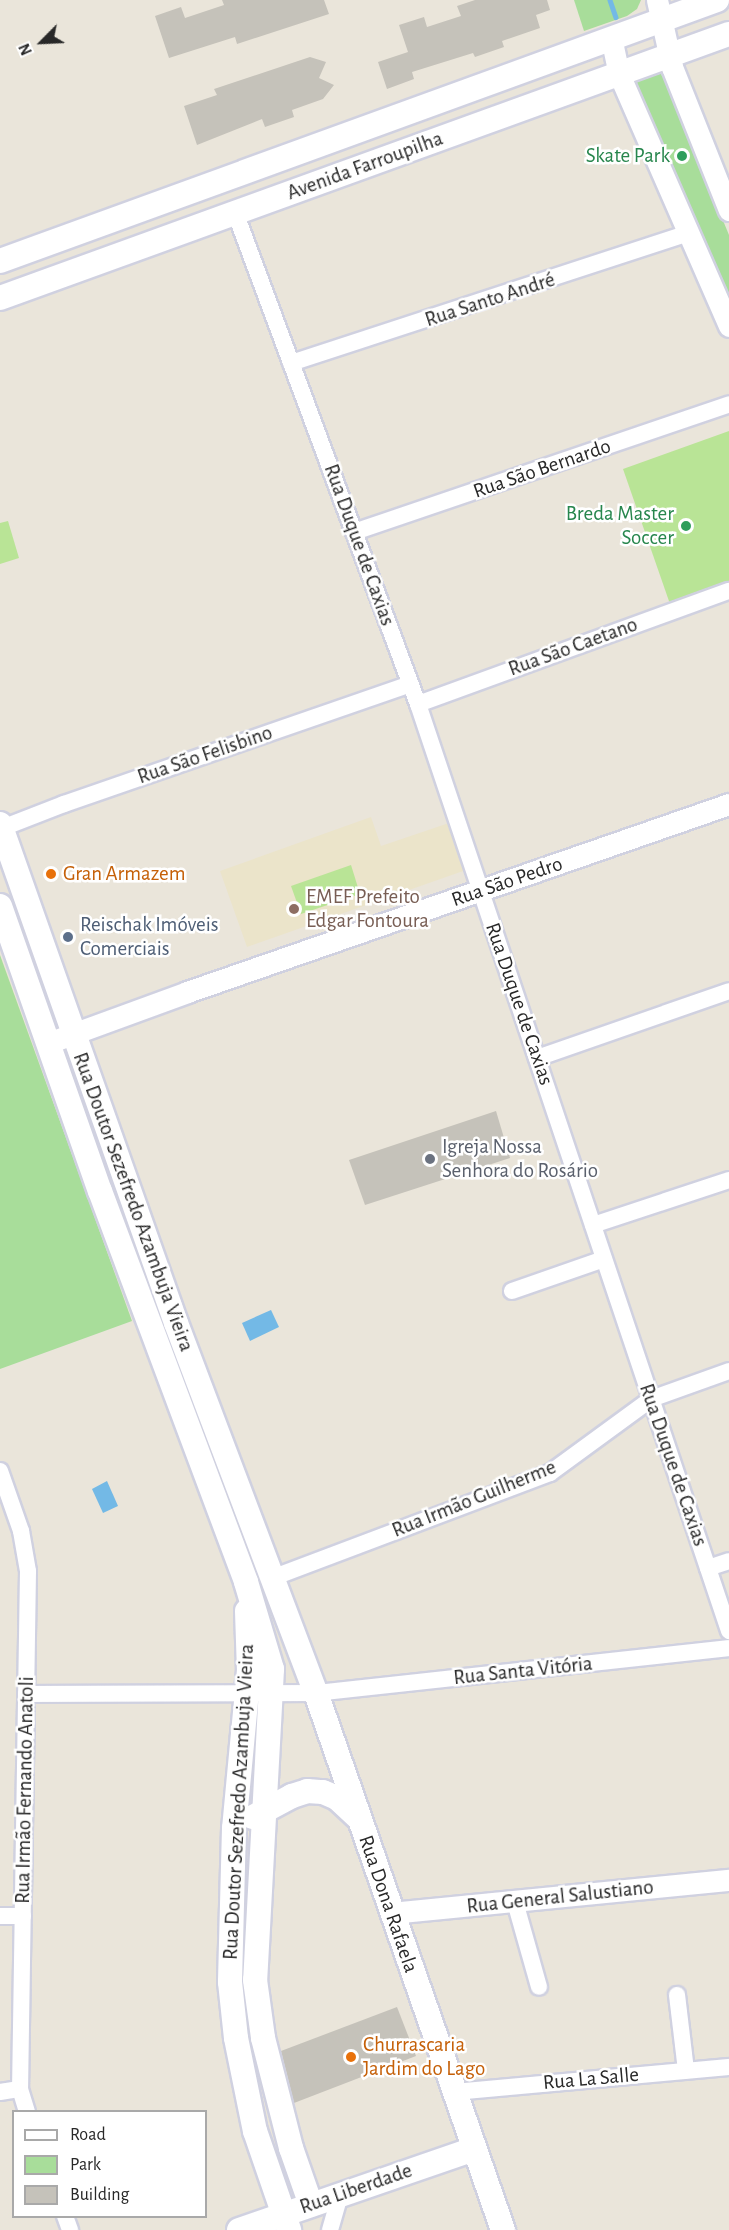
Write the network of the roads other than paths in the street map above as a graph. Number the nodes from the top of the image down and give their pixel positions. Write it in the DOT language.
graph roads {
  1 [pos="717,0"];
  2 [pos="657,6"];
  3 [pos="729,34"];
  4 [pos="611,38"];
  5 [pos="670,56"];
  6 [pos="618,74"];
  7 [pos="729,210"];
  8 [pos="235,212"];
  9 [pos="688,233"];
  10 [pos="0,261"];
  11 [pos="0,298"];
  12 [pos="729,326"];
  13 [pos="291,363"];
  14 [pos="729,404"];
  15 [pos="354,532"];
  16 [pos="729,591"];
  17 [pos="410,684"];
  18 [pos="418,704"];
  19 [pos="729,804"];
  20 [pos="1,826"];
  21 [pos="481,891"];
  22 [pos="0,906"];
  23 [pos="729,991"];
  24 [pos="73,1035"];
  25 [pos="48,1043"];
  26 [pos="537,1058"];
  27 [pos="729,1180"];
  28 [pos="592,1225"];
  29 [pos="603,1259"];
  30 [pos="512,1291"];
  31 [pos="729,1371"];
  32 [pos="651,1399"];
  33 [pos="0,1471"];
  34 [pos="729,1561"];
  35 [pos="708,1568"];
  36 [pos="272,1578"];
  37 [pos="246,1582"];
  38 [pos="729,1631"];
  39 [pos="729,1648"];
  40 [pos="272,1693"];
  41 [pos="316,1693"];
  42 [pos="26,1694"];
  43 [pos="247,1694"];
  44 [pos="264,1810"];
  45 [pos="358,1821"];
  46 [pos="234,1828"];
  47 [pos="729,1880"];
  48 [pos="515,1902"];
  49 [pos="391,1913"];
  50 [pos="0,1916"];
  51 [pos="22,1916"];
  52 [pos="538,1987"];
  53 [pos="676,1995"];
  54 [pos="729,2067"];
  55 [pos="686,2070"];
  56 [pos="20,2089"];
  57 [pos="0,2092"];
  58 [pos="454,2092"];
  59 [pos="26,2110"];
  60 [pos="474,2149"];
  61 [pos="340,2195"];
  62 [pos="311,2205"];
  63 [pos="287,2222"];
  64 [pos="239,2230"];
  65 [pos="330,2230"];
  66 [pos="504,2230"];
  1 -- 2 [label="main road, Avenida Farroupilha"];
  2 -- 4 [label="main road, Avenida Farroupilha"];
  2 -- 5 [label="street"];
  3 -- 5 [label="main road, Avenida Farroupilha"];
  4 -- 6 [label="street"];
  4 -- 10 [label="main road, Avenida Farroupilha"];
  5 -- 6 [label="main road, Avenida Farroupilha"];
  5 -- 7 [label="street"];
  6 -- 8 [label="main road, Avenida Farroupilha"];
  6 -- 9 [label="street"];
  8 -- 11 [label="main road, Avenida Farroupilha"];
  8 -- 13 [label="street, Rua Duque de Caxias"];
  9 -- 12 [label="street"];
  9 -- 13 [label="street, Rua Santo André"];
  13 -- 15 [label="street, Rua Duque de Caxias"];
  14 -- 15 [label="street, Rua São Bernardo"];
  15 -- 17 [label="street, Rua Duque de Caxias"];
  16 -- 18 [label="street, Rua São Caetano"];
  17 -- 18 [label="street, Rua Duque de Caxias"];
  17 -- 20 [label="street, Rua São Felisbino"];
  18 -- 21 [label="street, Rua Duque de Caxias"];
  19 -- 21 [label="street, Rua São Pedro"];
  20 -- 24 [label="main road, Rua Doutor Sezefredo Azambuja Vieira"];
  21 -- 24 [label="street, Rua São Pedro"];
  21 -- 26 [label="street, Rua Duque de Caxias"];
  22 -- 25 [label="main road, Rua Doutor Sezefredo Azambuja Vieira"];
  23 -- 26 [label="street"];
  24 -- 25 [label="street, Rua São Pedro"];
  24 -- 36 [label="main road, Rua Doutor Sezefredo Azambuja Vieira"];
  25 -- 37 [label="main road, Rua Doutor Sezefredo Azambuja Vieira"];
  26 -- 28 [label="street, Rua Duque de Caxias"];
  27 -- 28 [label="street"];
  28 -- 29 [label="street, Rua Duque de Caxias"];
  29 -- 30 [label="street"];
  29 -- 32 [label="street, Rua Duque de Caxias"];
  31 -- 32 [label="street, Rua Irmão Guilherme"];
  32 -- 35 [label="street, Rua Duque de Caxias"];
  32 -- 36 [label="street, Rua Irmão Guilherme"];
  33 -- 42 [label="street, Rua Irmão Fernando Anatoli"];
  34 -- 35 [label="street"];
  35 -- 38 [label="street, Rua Duque de Caxias"];
  36 -- 41 [label="main road, Rua Dona Rafaela"];
  37 -- 40 [label="main road, Rua Doutor Sezefredo Azambuja Vieira"];
  37 -- 43 [label="main road, Rua Doutor Sezefredo Azambuja Vieira"];
  39 -- 41 [label="street, Rua Santa Vitória"];
  40 -- 41 [label="street, Rua Santa Vitória"];
  40 -- 43 [label="street, Rua Santa Vitória"];
  40 -- 44 [label="main road, Rua Doutor Sezefredo Azambuja Vieira"];
  41 -- 45 [label="main road, Rua Dona Rafaela"];
  42 -- 43 [label="street, Rua Santa Vitória"];
  42 -- 51 [label="street, Rua Irmão Fernando Anatoli"];
  43 -- 46 [label="main road, Rua Doutor Sezefredo Azambuja Vieira"];
  44 -- 45 [label="main road"];
  44 -- 46 [label="main road"];
  44 -- 62 [label="main road, Rua Doutor Sezefredo Azambuja Vieira"];
  45 -- 49 [label="main road, Rua Dona Rafaela"];
  46 -- 63 [label="main road, Rua Doutor Sezefredo Azambuja Vieira"];
  47 -- 48 [label="street, Rua General Salustiano"];
  48 -- 49 [label="street, Rua General Salustiano"];
  48 -- 52 [label="street"];
  49 -- 58 [label="main road, Rua Dona Rafaela"];
  50 -- 51 [label="street"];
  51 -- 56 [label="street, Rua Irmão Fernando Anatoli"];
  53 -- 55 [label="street"];
  54 -- 55 [label="street, Rua La Salle"];
  55 -- 58 [label="street, Rua La Salle"];
  56 -- 57 [label="street"];
  56 -- 59 [label="street, Rua Irmão Fernando Anatoli"];
  58 -- 60 [label="main road, Rua Dona Rafaela"];
  60 -- 61 [label="main road, Rua Liberdade"];
  60 -- 66 [label="main road, Rua Dona Rafaela"];
  61 -- 62 [label="main road, Rua Liberdade"];
  61 -- 65 [label="street"];
  62 -- 63 [label="main road, Rua Liberdade"];
  63 -- 64 [label="main road, Rua Liberdade"];
}
